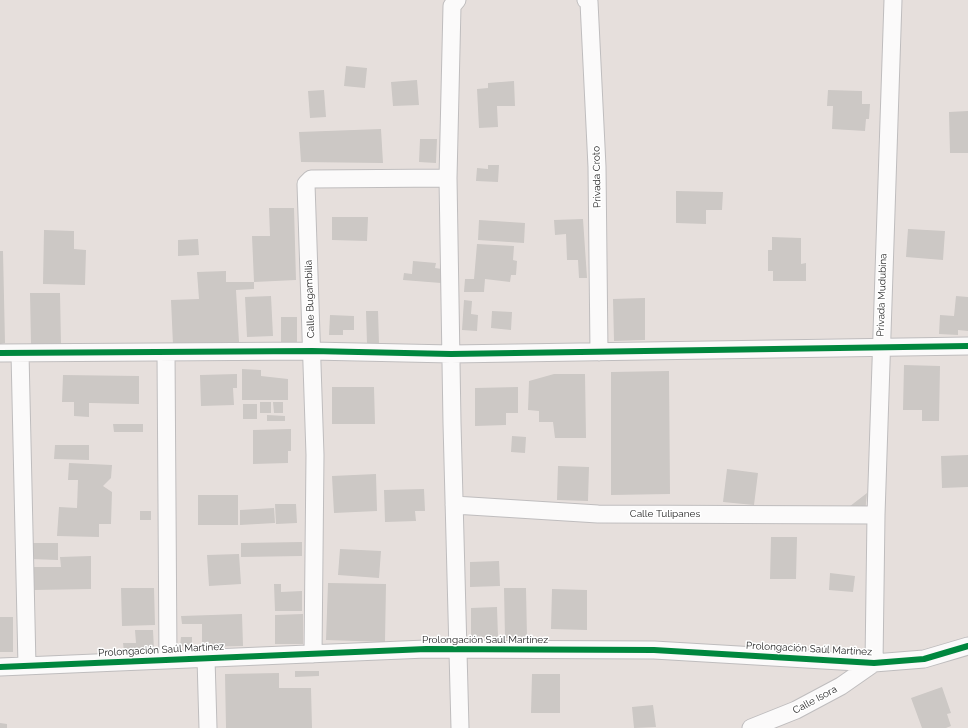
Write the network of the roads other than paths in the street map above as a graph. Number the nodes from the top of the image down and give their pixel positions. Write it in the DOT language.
graph roads {
  1 [pos="457,0"];
  2 [pos="893,0"];
  3 [pos="587,1"];
  4 [pos="448,178"];
  5 [pos="968,346"];
  6 [pos="881,347"];
  7 [pos="166,352"];
  8 [pos="312,352"];
  9 [pos="599,352"];
  10 [pos="0,353"];
  11 [pos="20,353"];
  12 [pos="451,354"];
  13 [pos="454,504"];
  14 [pos="876,515"];
  15 [pos="968,646"];
  16 [pos="458,649"];
  17 [pos="314,654"];
  18 [pos="206,658"];
  19 [pos="168,660"];
  20 [pos="874,663"];
  21 [pos="27,666"];
  22 [pos="0,667"];
  23 [pos="208,728"];
  24 [pos="460,728"];
  25 [pos="751,728"];
  1 -- 4 [label="street"];
  2 -- 6 [label="street, Privada Mudubina"];
  3 -- 9 [label="street, Privada Croto"];
  4 -- 8 [label="street, Calle Bugambilia"];
  4 -- 12 [label="street"];
  5 -- 6 [label="street"];
  6 -- 9 [label="street"];
  6 -- 14 [label="street, Privada Mudubina"];
  7 -- 8 [label="street"];
  7 -- 11 [label="street"];
  7 -- 19 [label="street"];
  8 -- 12 [label="street"];
  8 -- 17 [label="street, Calle Bugambilia"];
  9 -- 12 [label="street"];
  10 -- 11 [label="street"];
  11 -- 21 [label="street"];
  12 -- 13 [label="street"];
  13 -- 14 [label="street, Calle Tulipanes"];
  13 -- 16 [label="street"];
  14 -- 20 [label="street, Privada Mudubina"];
  15 -- 20 [label="street, Prolongación Saúl Martínez"];
  16 -- 17 [label="street, Prolongación Saúl Martínez"];
  16 -- 20 [label="street, Prolongación Saúl Martínez"];
  16 -- 24 [label="street"];
  17 -- 18 [label="street, Prolongación Saúl Martínez"];
  18 -- 19 [label="street, Prolongación Saúl Martínez"];
  18 -- 23 [label="street"];
  19 -- 21 [label="street, Prolongación Saúl Martínez"];
  20 -- 25 [label="street, Calle Isora"];
  21 -- 22 [label="street, Prolongación Saúl Martínez"];
}
